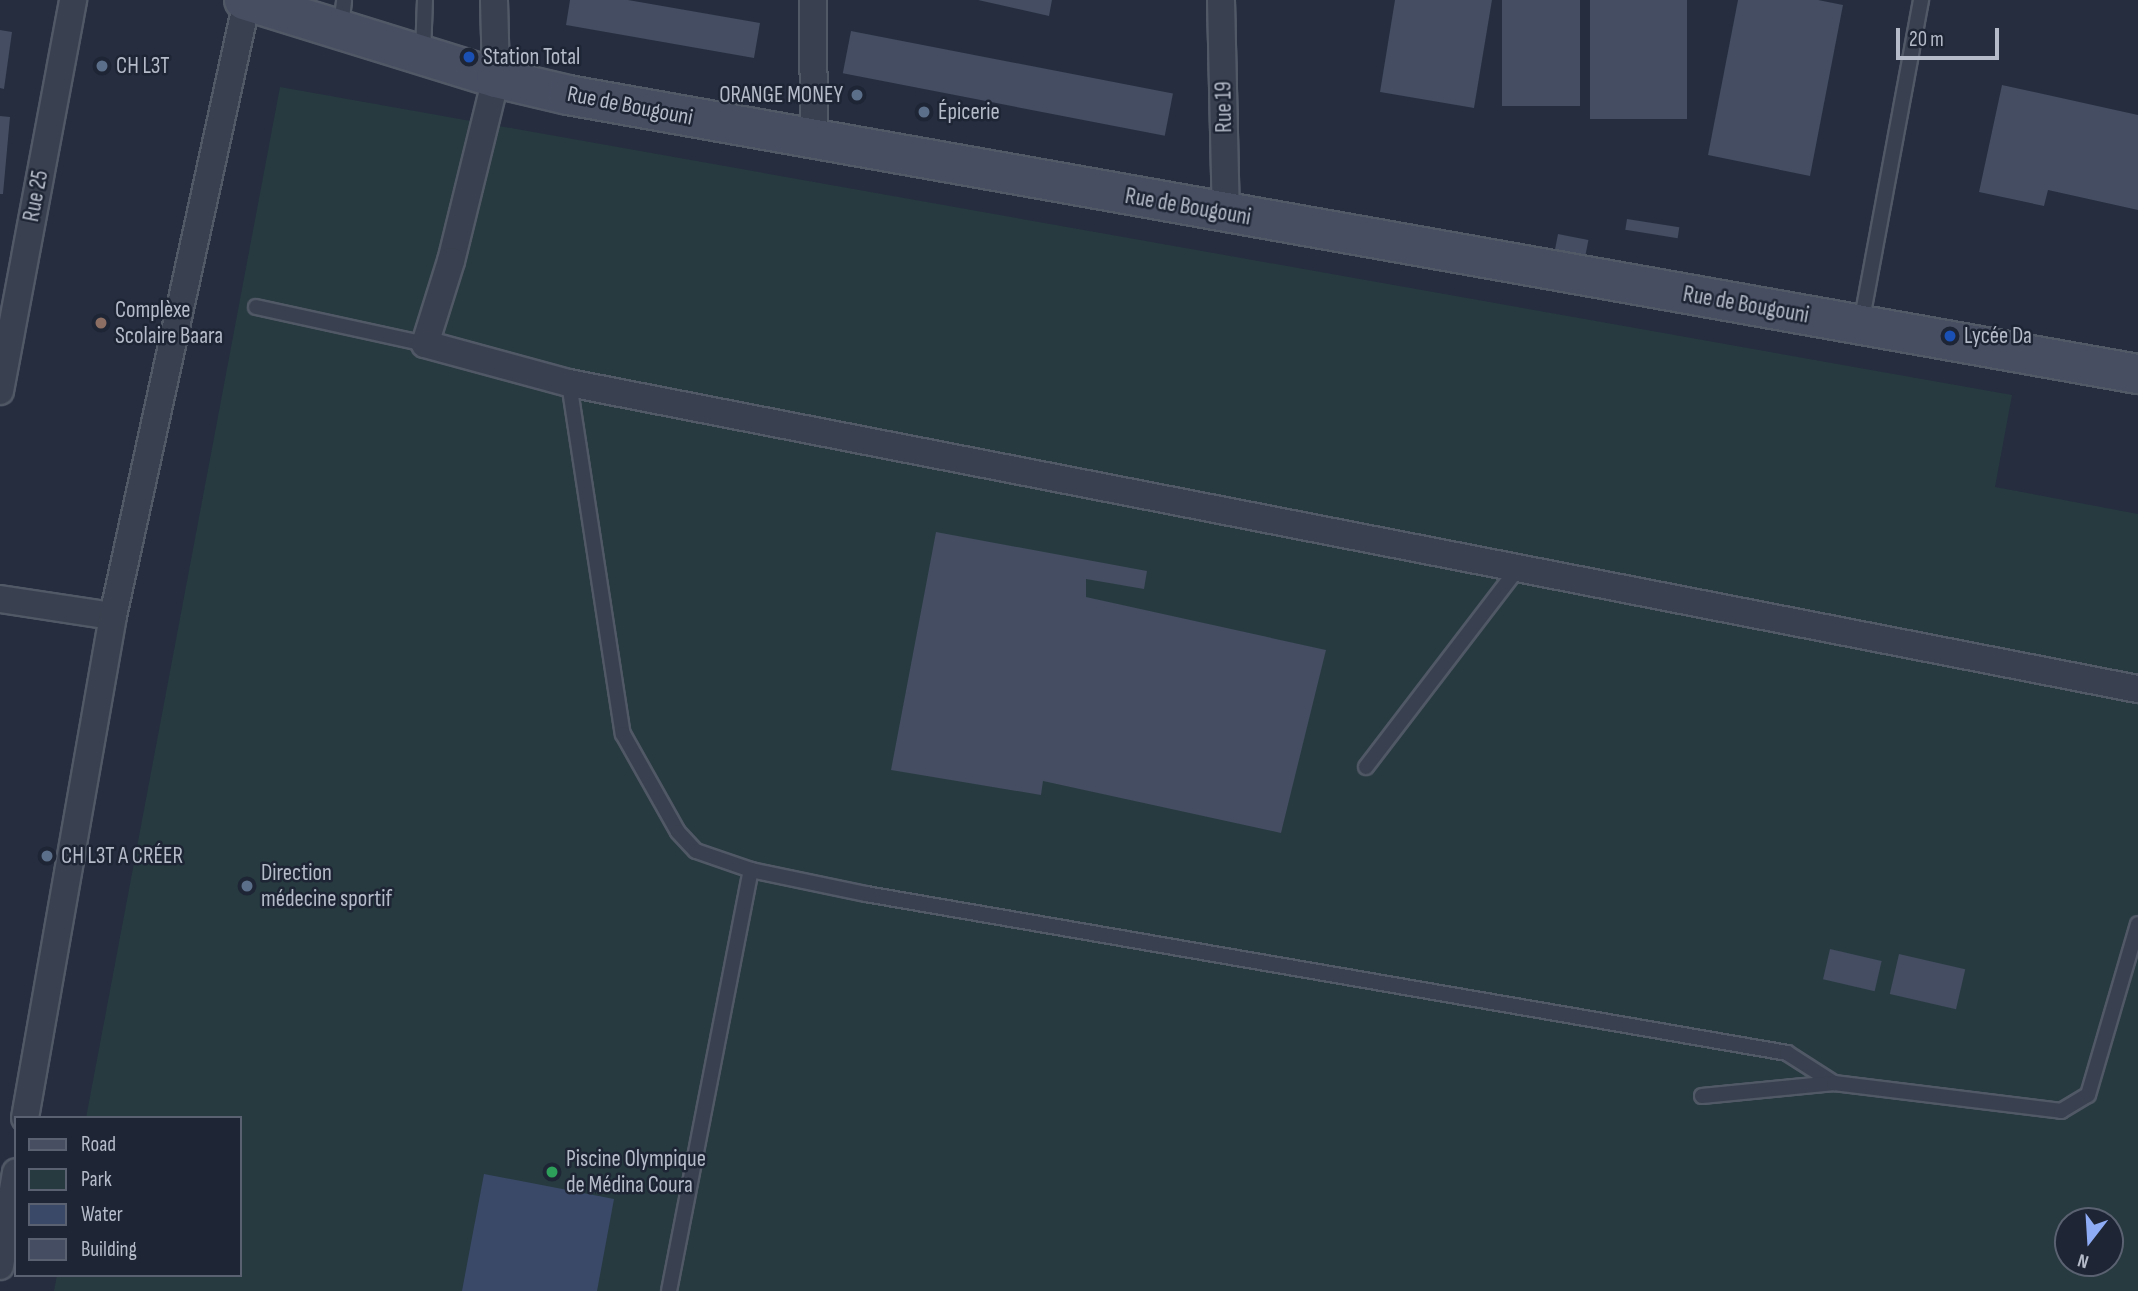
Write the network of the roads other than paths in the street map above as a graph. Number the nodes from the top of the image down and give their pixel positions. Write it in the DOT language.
graph roads {
  1 [pos="73,0"];
  2 [pos="425,0"];
  3 [pos="494,0"];
  4 [pos="813,0"];
  5 [pos="1221,0"];
  6 [pos="1921,0"];
  7 [pos="245,1"];
  8 [pos="342,15"];
  9 [pos="423,56"];
  10 [pos="496,78"];
  11 [pos="814,139"];
  12 [pos="1226,214"];
  13 [pos="256,307"];
  14 [pos="1860,325"];
  15 [pos="425,344"];
  16 [pos="2138,374"];
  17 [pos="569,383"];
  18 [pos="0,391"];
  19 [pos="1519,567"];
  20 [pos="0,599"];
  21 [pos="113,616"];
  22 [pos="2138,689"];
  23 [pos="1366,767"];
  24 [pos="751,870"];
  25 [pos="2138,924"];
  26 [pos="1834,1083"];
  27 [pos="1702,1096"];
  28 [pos="25,1116"];
  29 [pos="14,1180"];
  30 [pos="3,1222"];
  31 [pos="0,1266"];
  32 [pos="669,1291"];
  1 -- 18 [label="street, Rue 25"];
  2 -- 9 [label="lane"];
  3 -- 10 [label="street"];
  4 -- 11 [label="street"];
  5 -- 12 [label="street, Rue 19"];
  6 -- 14 [label="lane"];
  7 -- 8 [label="main road, Rue de Bougouni"];
  7 -- 21 [label="street"];
  8 -- 9 [label="main road, Rue de Bougouni"];
  9 -- 10 [label="main road, Rue de Bougouni"];
  10 -- 11 [label="main road, Rue de Bougouni"];
  10 -- 15 [label="street"];
  11 -- 12 [label="main road, Rue de Bougouni"];
  12 -- 14 [label="main road, Rue de Bougouni"];
  13 -- 15 [label="lane"];
  14 -- 16 [label="main road, Rue de Bougouni"];
  15 -- 17 [label="street"];
  17 -- 19 [label="street"];
  17 -- 24 [label="lane"];
  19 -- 22 [label="street"];
  19 -- 23 [label="lane"];
  20 -- 21 [label="street"];
  21 -- 28 [label="street"];
  24 -- 26 [label="lane"];
  24 -- 32 [label="lane"];
  25 -- 26 [label="lane"];
  26 -- 27 [label="lane"];
  29 -- 30 [label="street"];
  30 -- 31 [label="street"];
}
